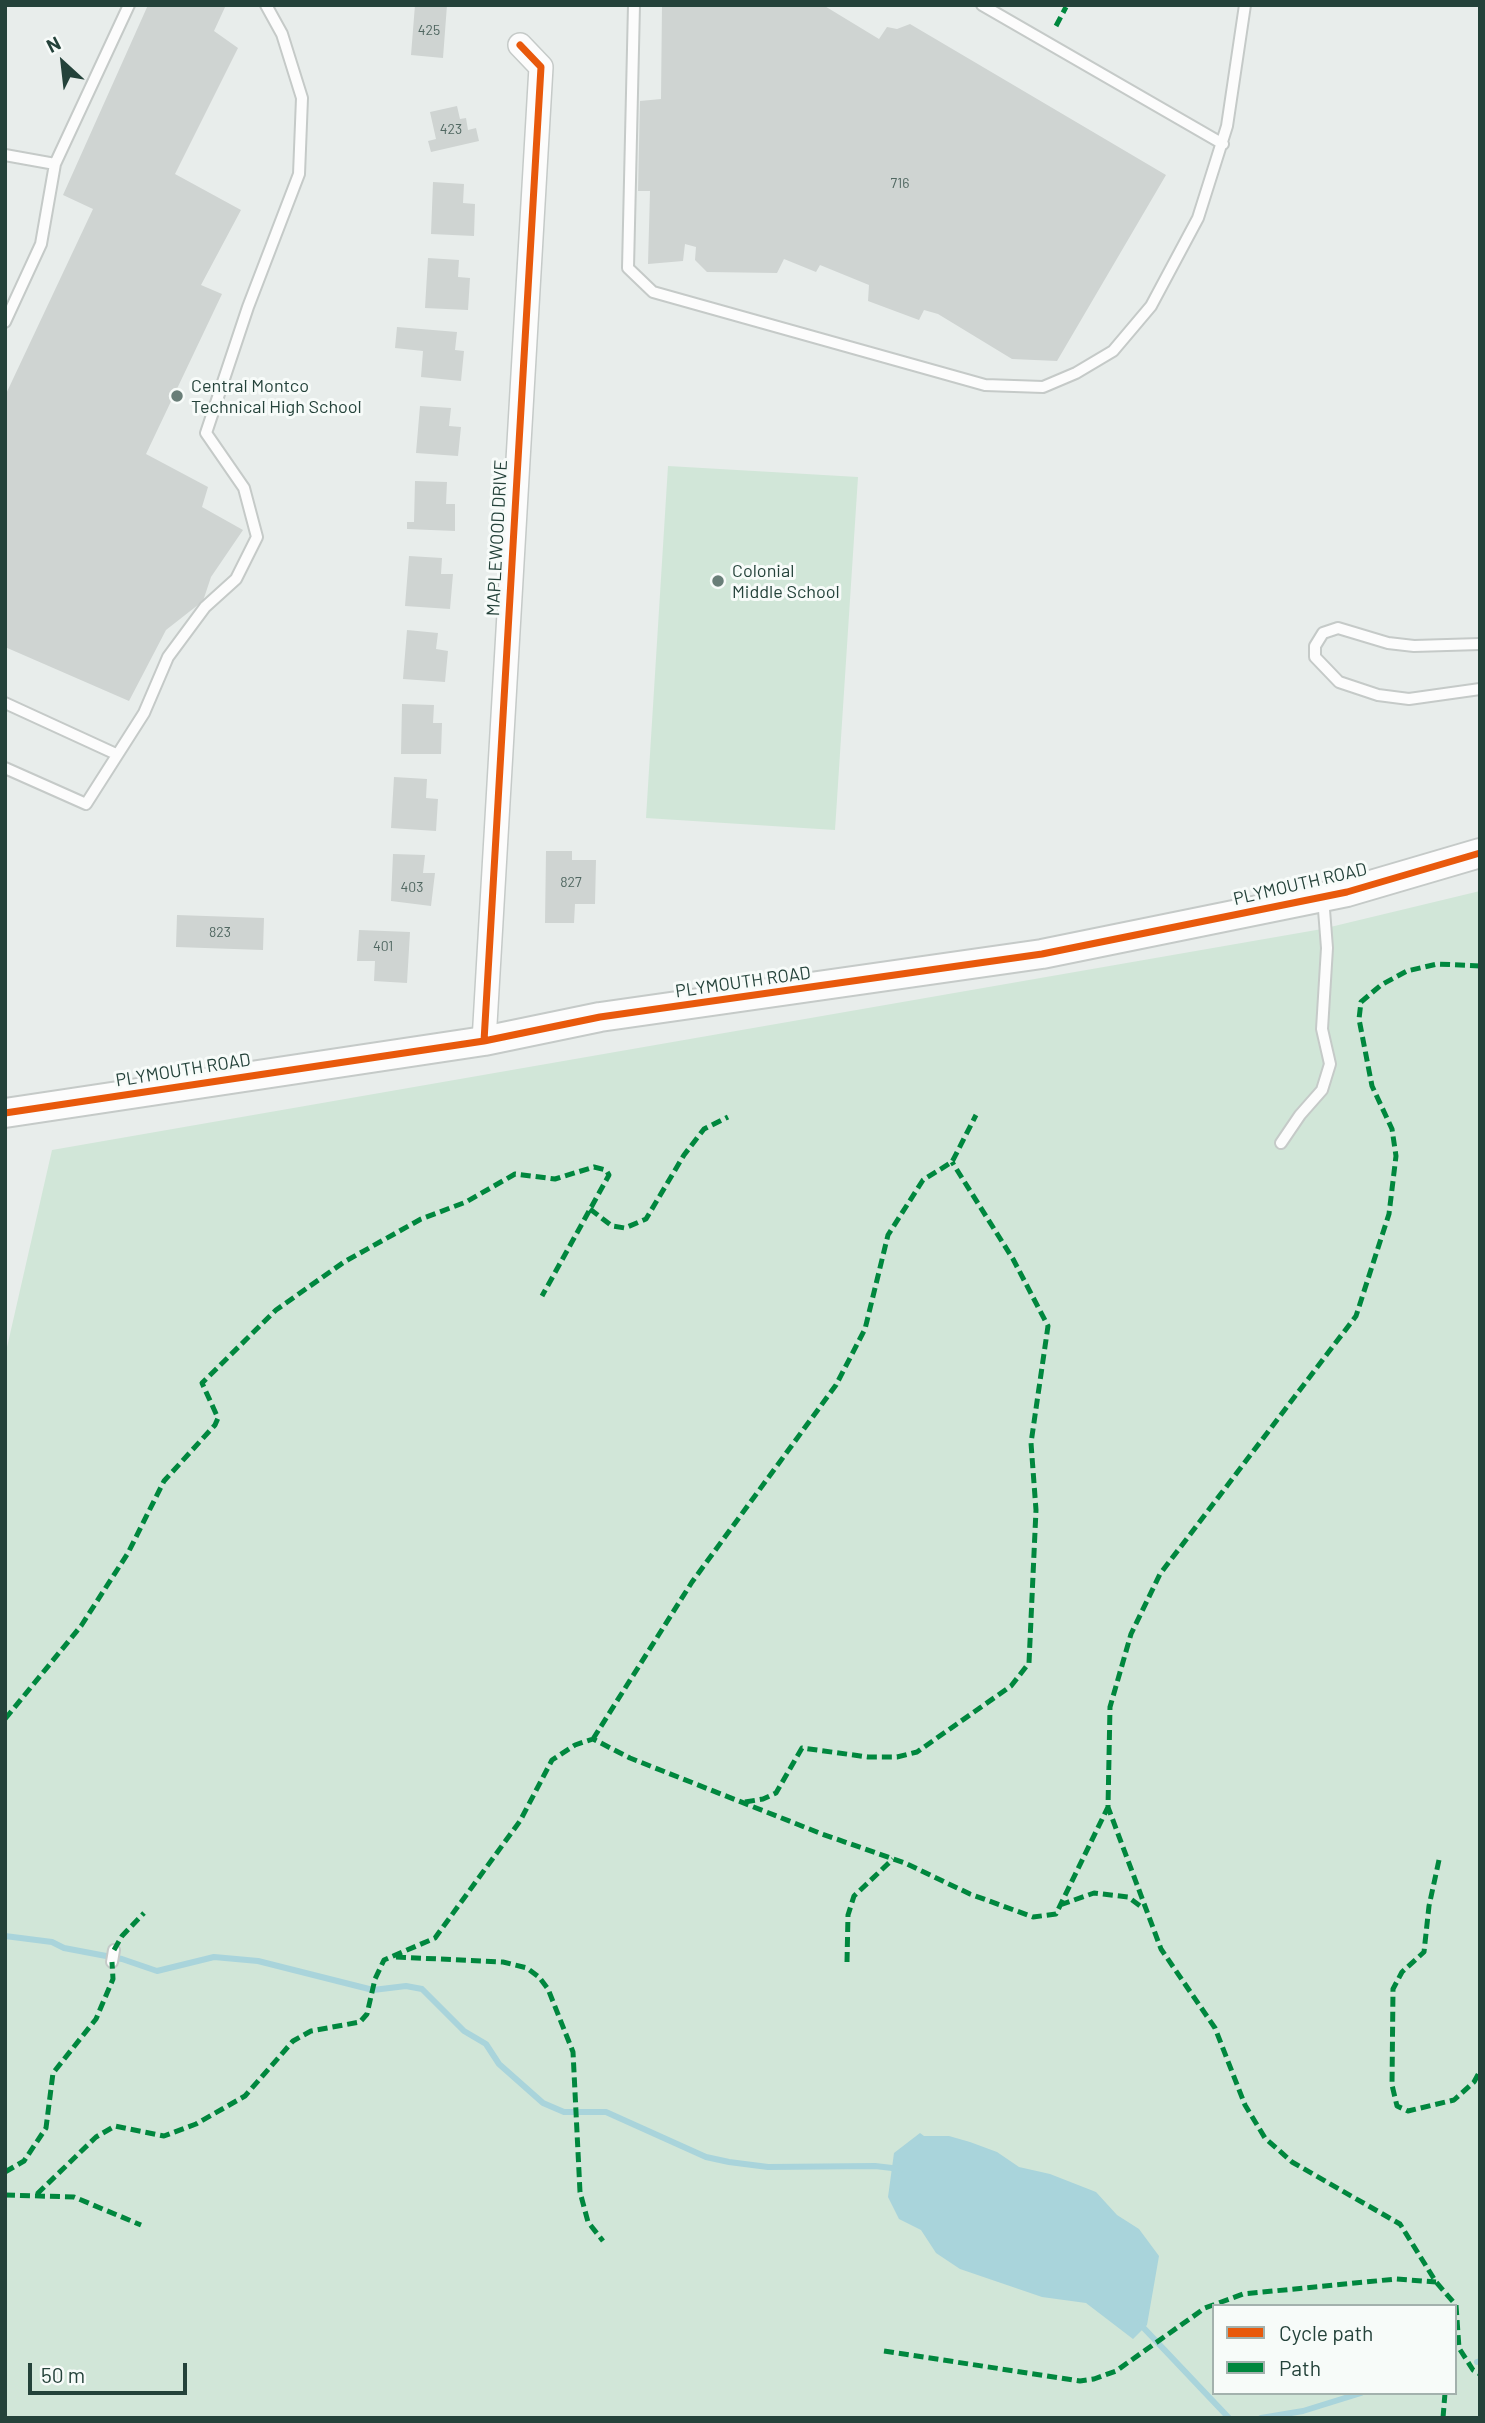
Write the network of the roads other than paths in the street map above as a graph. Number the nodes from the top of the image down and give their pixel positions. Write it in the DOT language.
graph roads {
  1 [pos="129,5"];
  2 [pos="266,5"];
  3 [pos="634,5"];
  4 [pos="982,5"];
  5 [pos="1245,5"];
  6 [pos="520,45"];
  7 [pos="1223,144"];
  8 [pos="5,155"];
  9 [pos="55,164"];
  10 [pos="5,322"];
  11 [pos="1480,644"];
  12 [pos="1480,689"];
  13 [pos="5,703"];
  14 [pos="116,754"];
  15 [pos="5,768"];
  16 [pos="1480,853"];
  17 [pos="1323,897"];
  18 [pos="484,1041"];
  19 [pos="5,1113"];
  20 [pos="1282,1143"];
  21 [pos="114,1950"];
  22 [pos="112,1962"];
  1 -- 9 [label="lane"];
  2 -- 14 [label="lane"];
  3 -- 7 [label="lane"];
  4 -- 7 [label="lane"];
  5 -- 7 [label="lane"];
  6 -- 18 [label="street, MAPLEWOOD DRIVE"];
  8 -- 9 [label="lane"];
  9 -- 10 [label="lane"];
  11 -- 12 [label="lane"];
  13 -- 14 [label="lane"];
  14 -- 15 [label="lane"];
  16 -- 17 [label="street, PLYMOUTH ROAD"];
  17 -- 18 [label="street, PLYMOUTH ROAD"];
  17 -- 20 [label="lane"];
  18 -- 19 [label="street, PLYMOUTH ROAD"];
  21 -- 22 [label="lane"];
}
